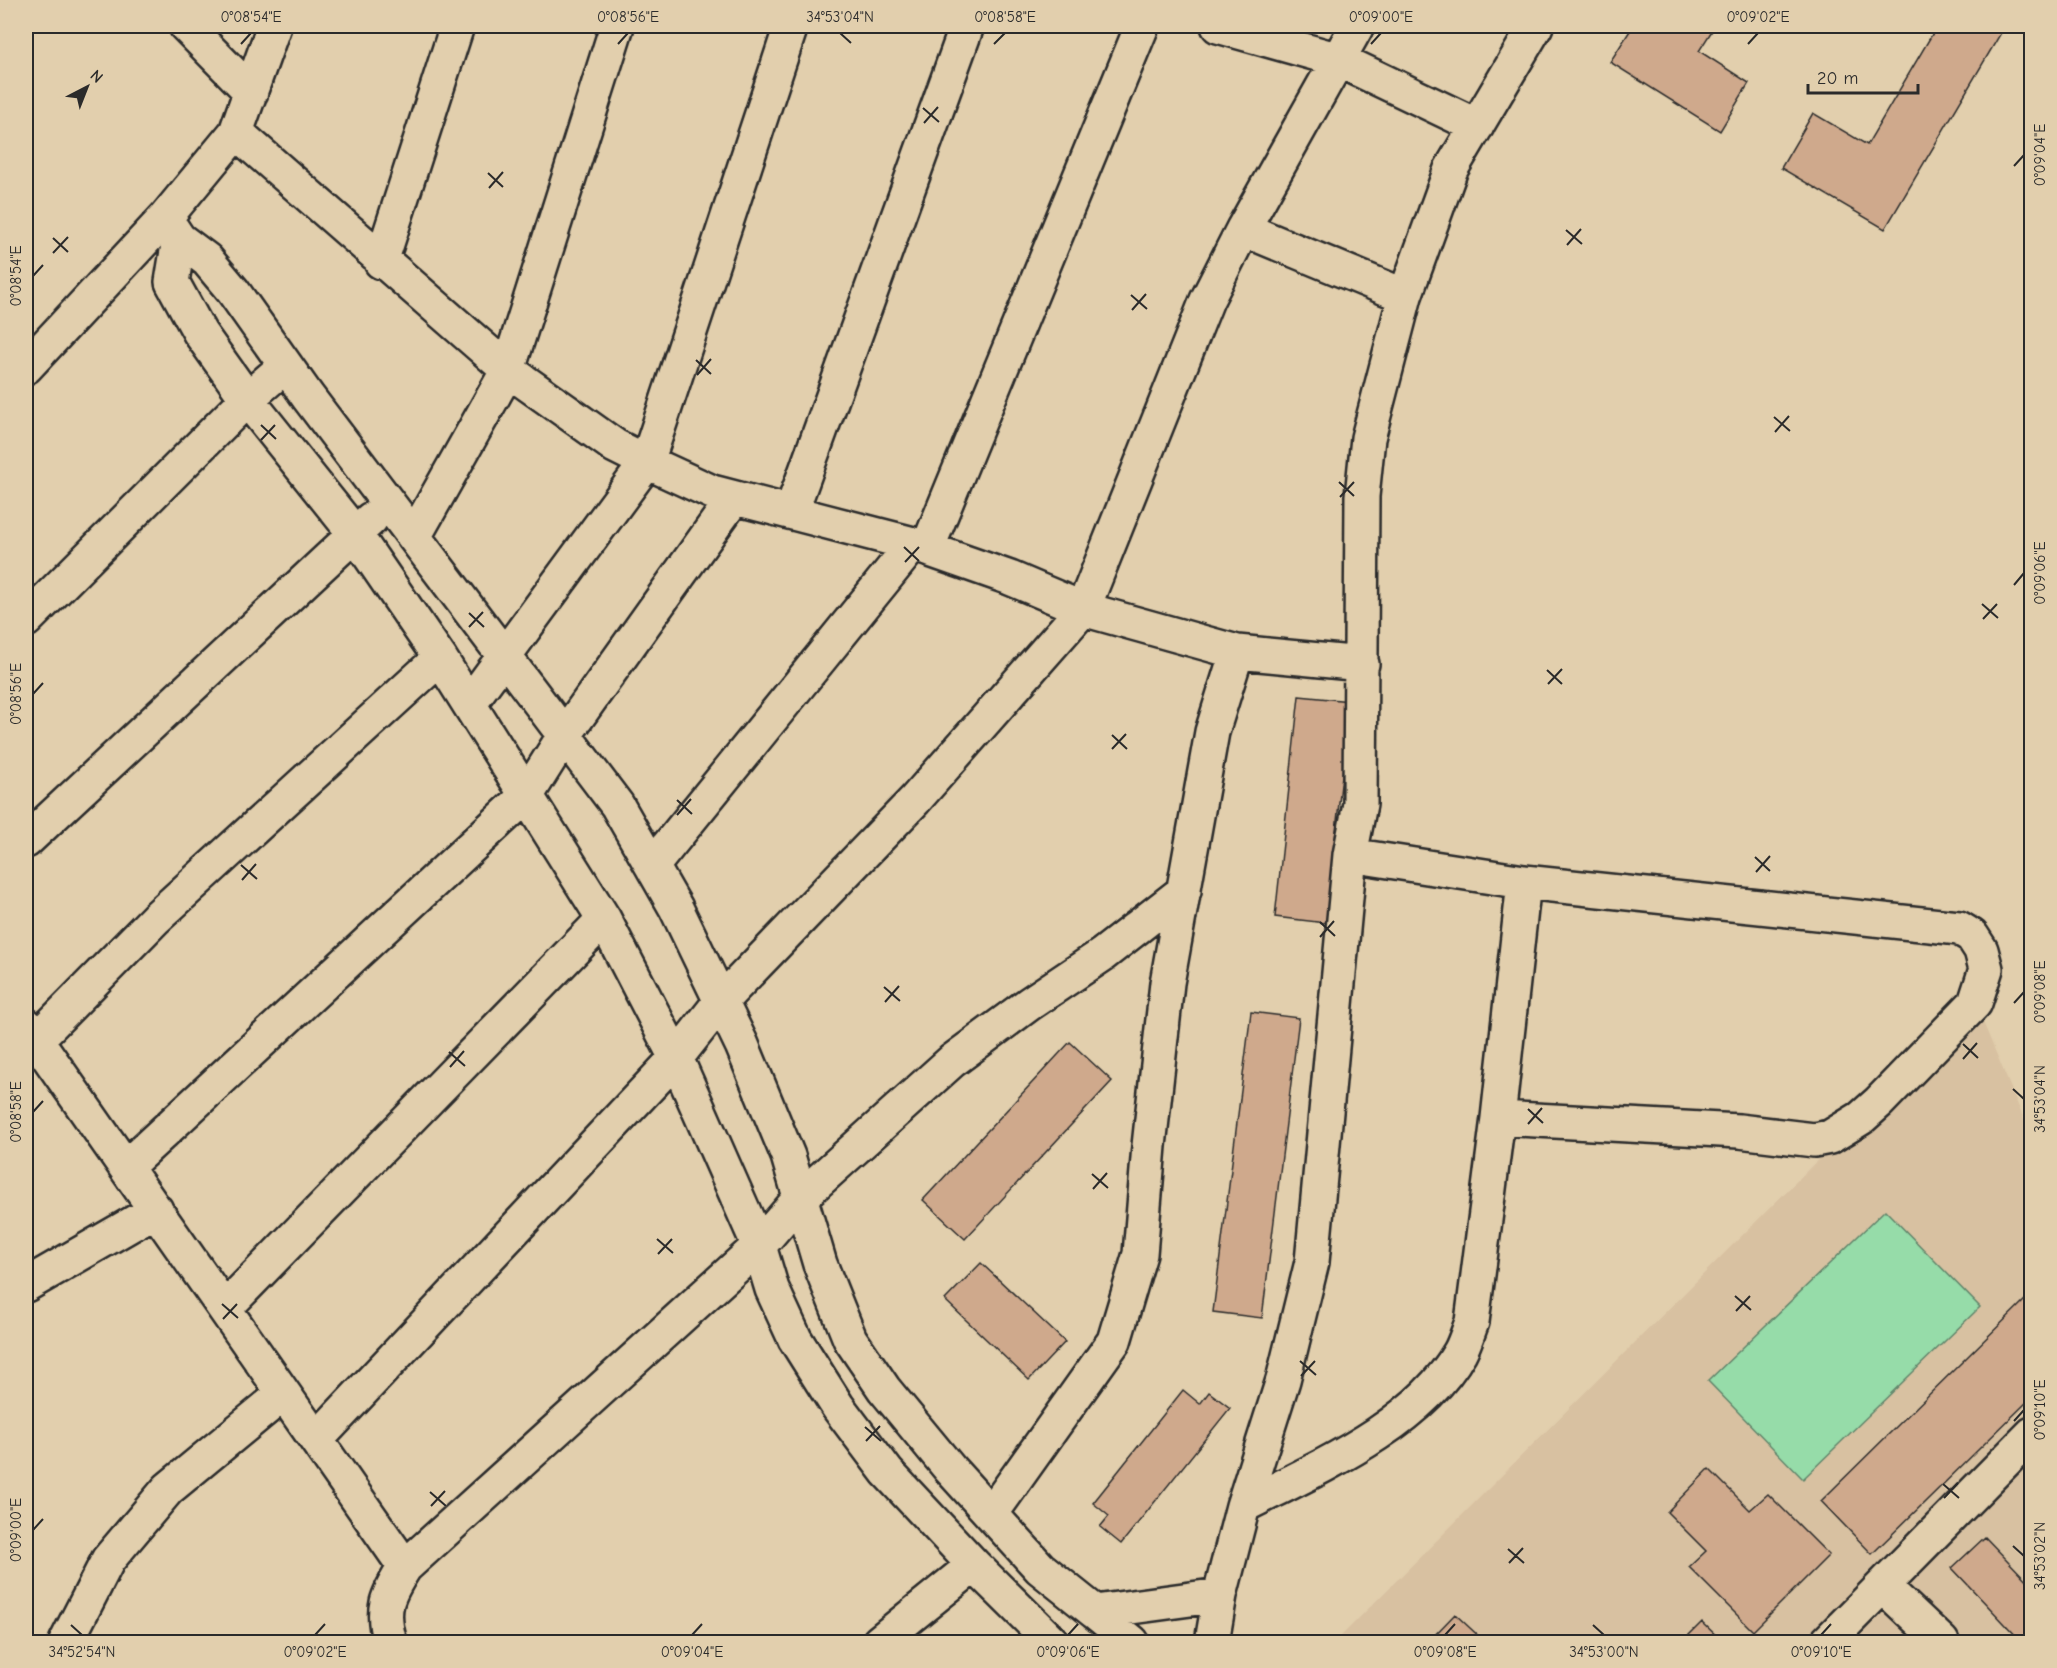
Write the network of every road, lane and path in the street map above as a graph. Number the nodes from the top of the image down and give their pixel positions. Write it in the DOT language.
graph roads {
  1 [pos="186,26"];
  2 [pos="274,26"];
  3 [pos="457,26"];
  4 [pos="617,26"];
  5 [pos="791,26"];
  6 [pos="967,26"];
  7 [pos="1142,26"];
  8 [pos="1218,26"];
  9 [pos="1357,26"];
  10 [pos="1536,26"];
  11 [pos="1339,60"];
  12 [pos="251,92"];
  13 [pos="1477,126"];
  14 [pos="236,132"];
  15 [pos="1243,228"];
  16 [pos="172,229"];
  17 [pos="381,262"];
  18 [pos="1405,296"];
  19 [pos="285,366"];
  20 [pos="26,367"];
  21 [pos="508,370"];
  22 [pos="247,399"];
  23 [pos="647,462"];
  24 [pos="734,498"];
  25 [pos="389,503"];
  26 [pos="791,512"];
  27 [pos="355,534"];
  28 [pos="414,537"];
  29 [pos="920,546"];
  30 [pos="1083,609"];
  31 [pos="26,620"];
  32 [pos="1237,652"];
  33 [pos="505,657"];
  34 [pos="440,658"];
  35 [pos="1362,664"];
  36 [pos="469,704"];
  37 [pos="564,736"];
  38 [pos="527,795"];
  39 [pos="26,841"];
  40 [pos="1350,855"];
  41 [pos="652,866"];
  42 [pos="1524,882"];
  43 [pos="1184,891"];
  44 [pos="604,919"];
  45 [pos="721,1001"];
  46 [pos="31,1033"];
  47 [pos="676,1058"];
  48 [pos="1498,1118"];
  49 [pos="126,1167"];
  50 [pos="801,1197"];
  51 [pos="156,1210"];
  52 [pos="759,1246"];
  53 [pos="26,1285"];
  54 [pos="225,1308"];
  55 [pos="283,1394"];
  56 [pos="2031,1434"];
  57 [pos="317,1439"];
  58 [pos="1243,1506"];
  59 [pos="991,1514"];
  60 [pos="974,1565"];
  61 [pos="405,1567"];
  62 [pos="1884,1587"];
  63 [pos="1220,1595"];
  64 [pos="1095,1612"];
  65 [pos="896,1637"];
  66 [pos="66,1642"];
  67 [pos="390,1642"];
  68 [pos="1052,1642"];
  69 [pos="1132,1642"];
  70 [pos="1212,1642"];
  71 [pos="1827,1642"];
  72 [pos="1942,1642"];
  1 -- 12 [label="street"];
  2 -- 12 [label="street"];
  3 -- 17 [label="street"];
  4 -- 21 [label="street"];
  5 -- 23 [label="street"];
  6 -- 26 [label="street"];
  7 -- 29 [label="street"];
  8 -- 11 [label="street"];
  9 -- 11 [label="street"];
  10 -- 13 [label="street"];
  11 -- 13 [label="street"];
  11 -- 15 [label="street"];
  12 -- 14 [label="street"];
  13 -- 18 [label="street"];
  14 -- 16 [label="street"];
  14 -- 17 [label="street"];
  15 -- 18 [label="street"];
  15 -- 30 [label="street"];
  16 -- 19 [label="street"];
  16 -- 20 [label="street"];
  16 -- 22 [label="street"];
  17 -- 21 [label="street"];
  18 -- 35 [label="street"];
  19 -- 22 [label="street"];
  19 -- 25 [label="street"];
  21 -- 23 [label="street"];
  21 -- 28 [label="street"];
  22 -- 27 [label="street"];
  22 -- 31 [label="street"];
  23 -- 24 [label="street"];
  23 -- 33 [label="street"];
  24 -- 26 [label="street"];
  24 -- 37 [label="street"];
  25 -- 27 [label="street"];
  25 -- 28 [label="street"];
  26 -- 29 [label="street"];
  27 -- 34 [label="street"];
  27 -- 39 [label="street"];
  28 -- 33 [label="street"];
  29 -- 30 [label="street"];
  29 -- 41 [label="street"];
  30 -- 32 [label="street"];
  30 -- 45 [label="street"];
  32 -- 35 [label="street"];
  32 -- 43 [label="street"];
  33 -- 36 [label="street"];
  33 -- 37 [label="street"];
  34 -- 36 [label="street"];
  34 -- 46 [label="street"];
  35 -- 40 [label="street"];
  36 -- 38 [label="street"];
  37 -- 38 [label="street"];
  37 -- 41 [label="street"];
  38 -- 44 [label="street"];
  38 -- 49 [label="street"];
  40 -- 42 [label="street"];
  40 -- 58 [label="street"];
  41 -- 45 [label="street"];
  42 -- 48 [label="street"];
  42 -- 48 [label="street"];
  43 -- 50 [label="street"];
  43 -- 59 [label="street"];
  44 -- 47 [label="street"];
  44 -- 54 [label="street"];
  45 -- 47 [label="street"];
  45 -- 50 [label="street"];
  46 -- 49 [label="street"];
  47 -- 52 [label="street"];
  47 -- 57 [label="street"];
  48 -- 58 [label="street"];
  49 -- 51 [label="street"];
  50 -- 52 [label="street"];
  50 -- 59 [label="street"];
  51 -- 53 [label="street"];
  51 -- 54 [label="street"];
  52 -- 60 [label="street"];
  52 -- 61 [label="street"];
  54 -- 55 [label="street"];
  55 -- 57 [label="street"];
  55 -- 66 [label="street"];
  56 -- 62 [label="street"];
  57 -- 61 [label="street"];
  58 -- 63 [label="street"];
  59 -- 64 [label="street"];
  60 -- 65 [label="street"];
  60 -- 68 [label="street"];
  61 -- 67 [label="street"];
  62 -- 71 [label="street"];
  62 -- 72 [label="street"];
  63 -- 64 [label="street"];
  63 -- 70 [label="street"];
  64 -- 69 [label="street"];
}
